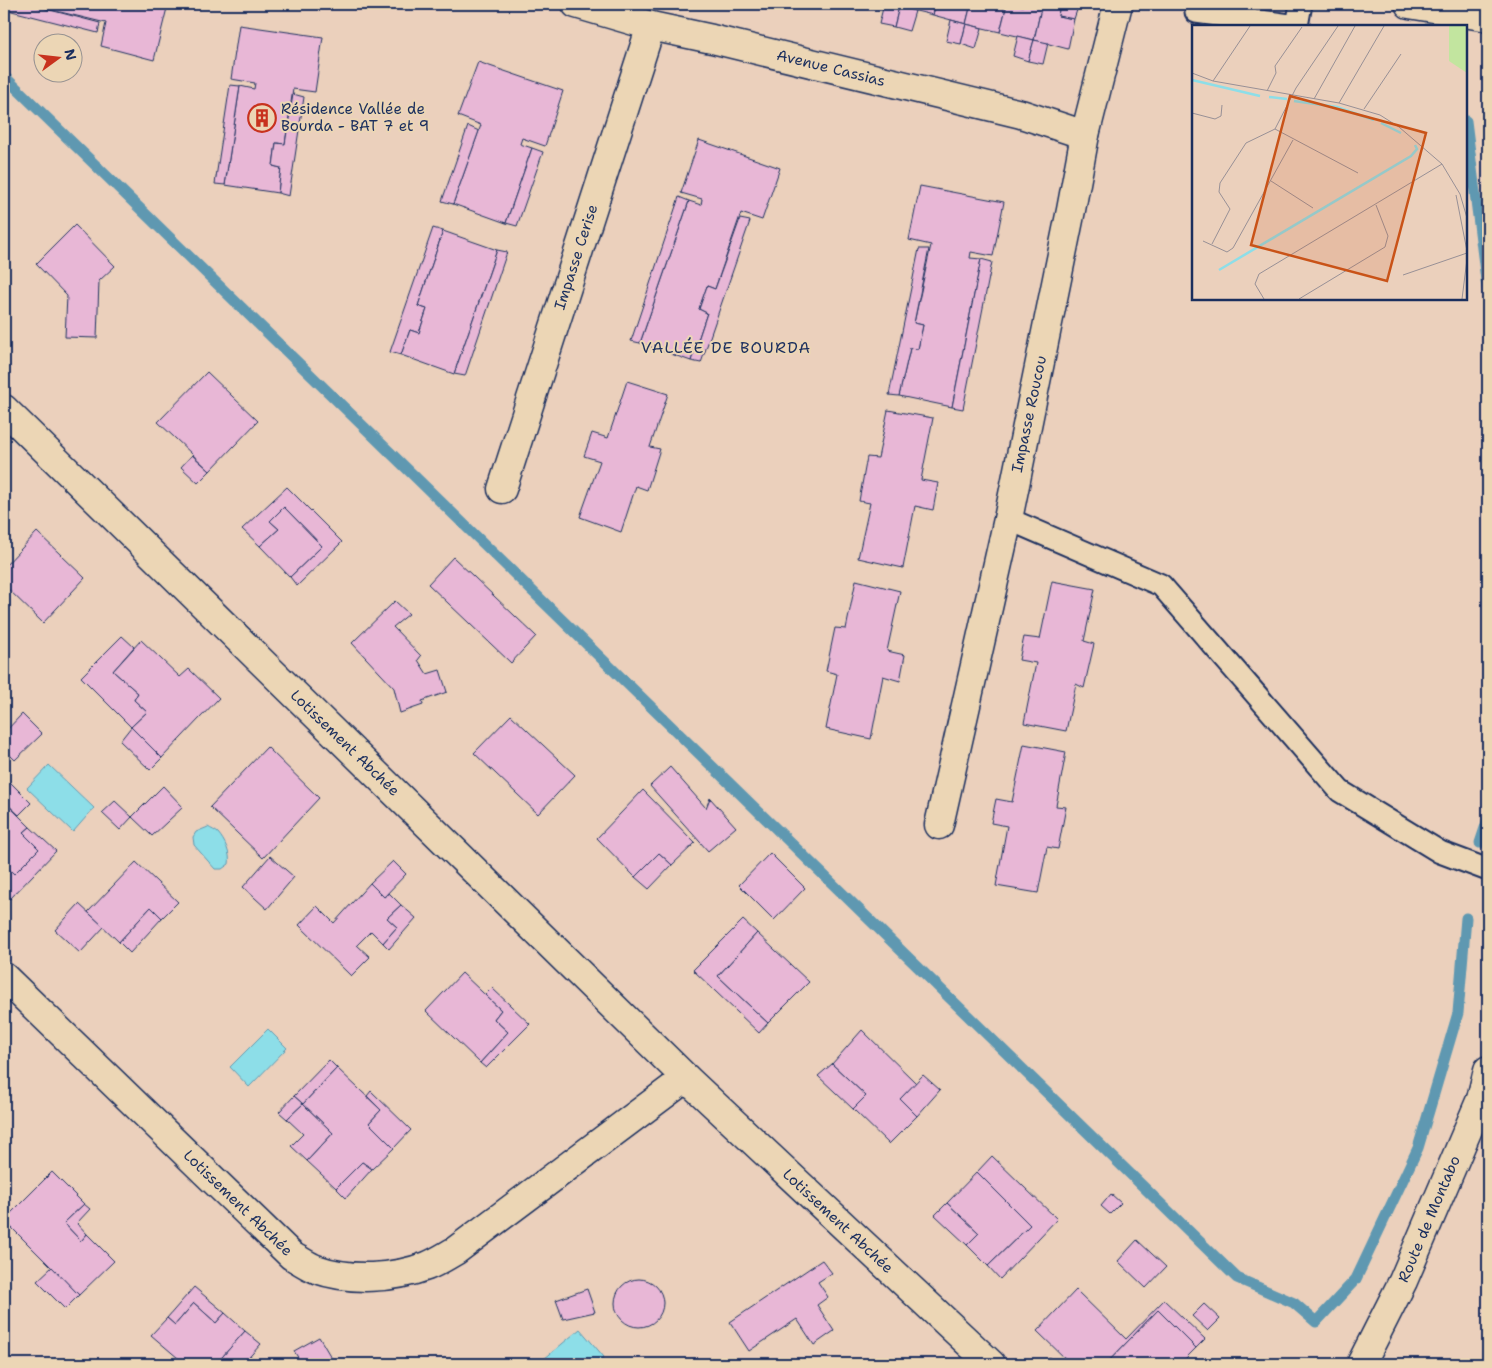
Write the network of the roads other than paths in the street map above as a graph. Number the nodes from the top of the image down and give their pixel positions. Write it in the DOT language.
graph roads {
  1 [pos="576,4"];
  2 [pos="1118,4"];
  3 [pos="1301,4"];
  4 [pos="1409,4"];
  5 [pos="1196,12"];
  6 [pos="1488,18"];
  7 [pos="1291,25"];
  8 [pos="1298,25"];
  9 [pos="651,26"];
  10 [pos="1085,135"];
  11 [pos="4,409"];
  12 [pos="502,488"];
  13 [pos="1008,519"];
  14 [pos="939,825"];
  15 [pos="1488,870"];
  16 [pos="4,976"];
  17 [pos="1488,1070"];
  18 [pos="686,1078"];
  19 [pos="991,1364"];
  20 [pos="1361,1364"];
  1 -- 9 [label="street, Avenue Cassias"];
  2 -- 10 [label="street, Impasse Roucou"];
  3 -- 8 [label="lane"];
  4 -- 6 [label="street"];
  5 -- 7 [label="lane"];
  9 -- 10 [label="street, Avenue Cassias"];
  9 -- 12 [label="street, Impasse Cerise"];
  10 -- 13 [label="street, Impasse Roucou"];
  11 -- 18 [label="street, Lotissement Abchée"];
  13 -- 14 [label="street, Impasse Roucou"];
  13 -- 15 [label="lane"];
  16 -- 18 [label="street, Lotissement Abchée"];
  17 -- 20 [label="street, Route de Montabo"];
  18 -- 19 [label="street, Lotissement Abchée"];
}
